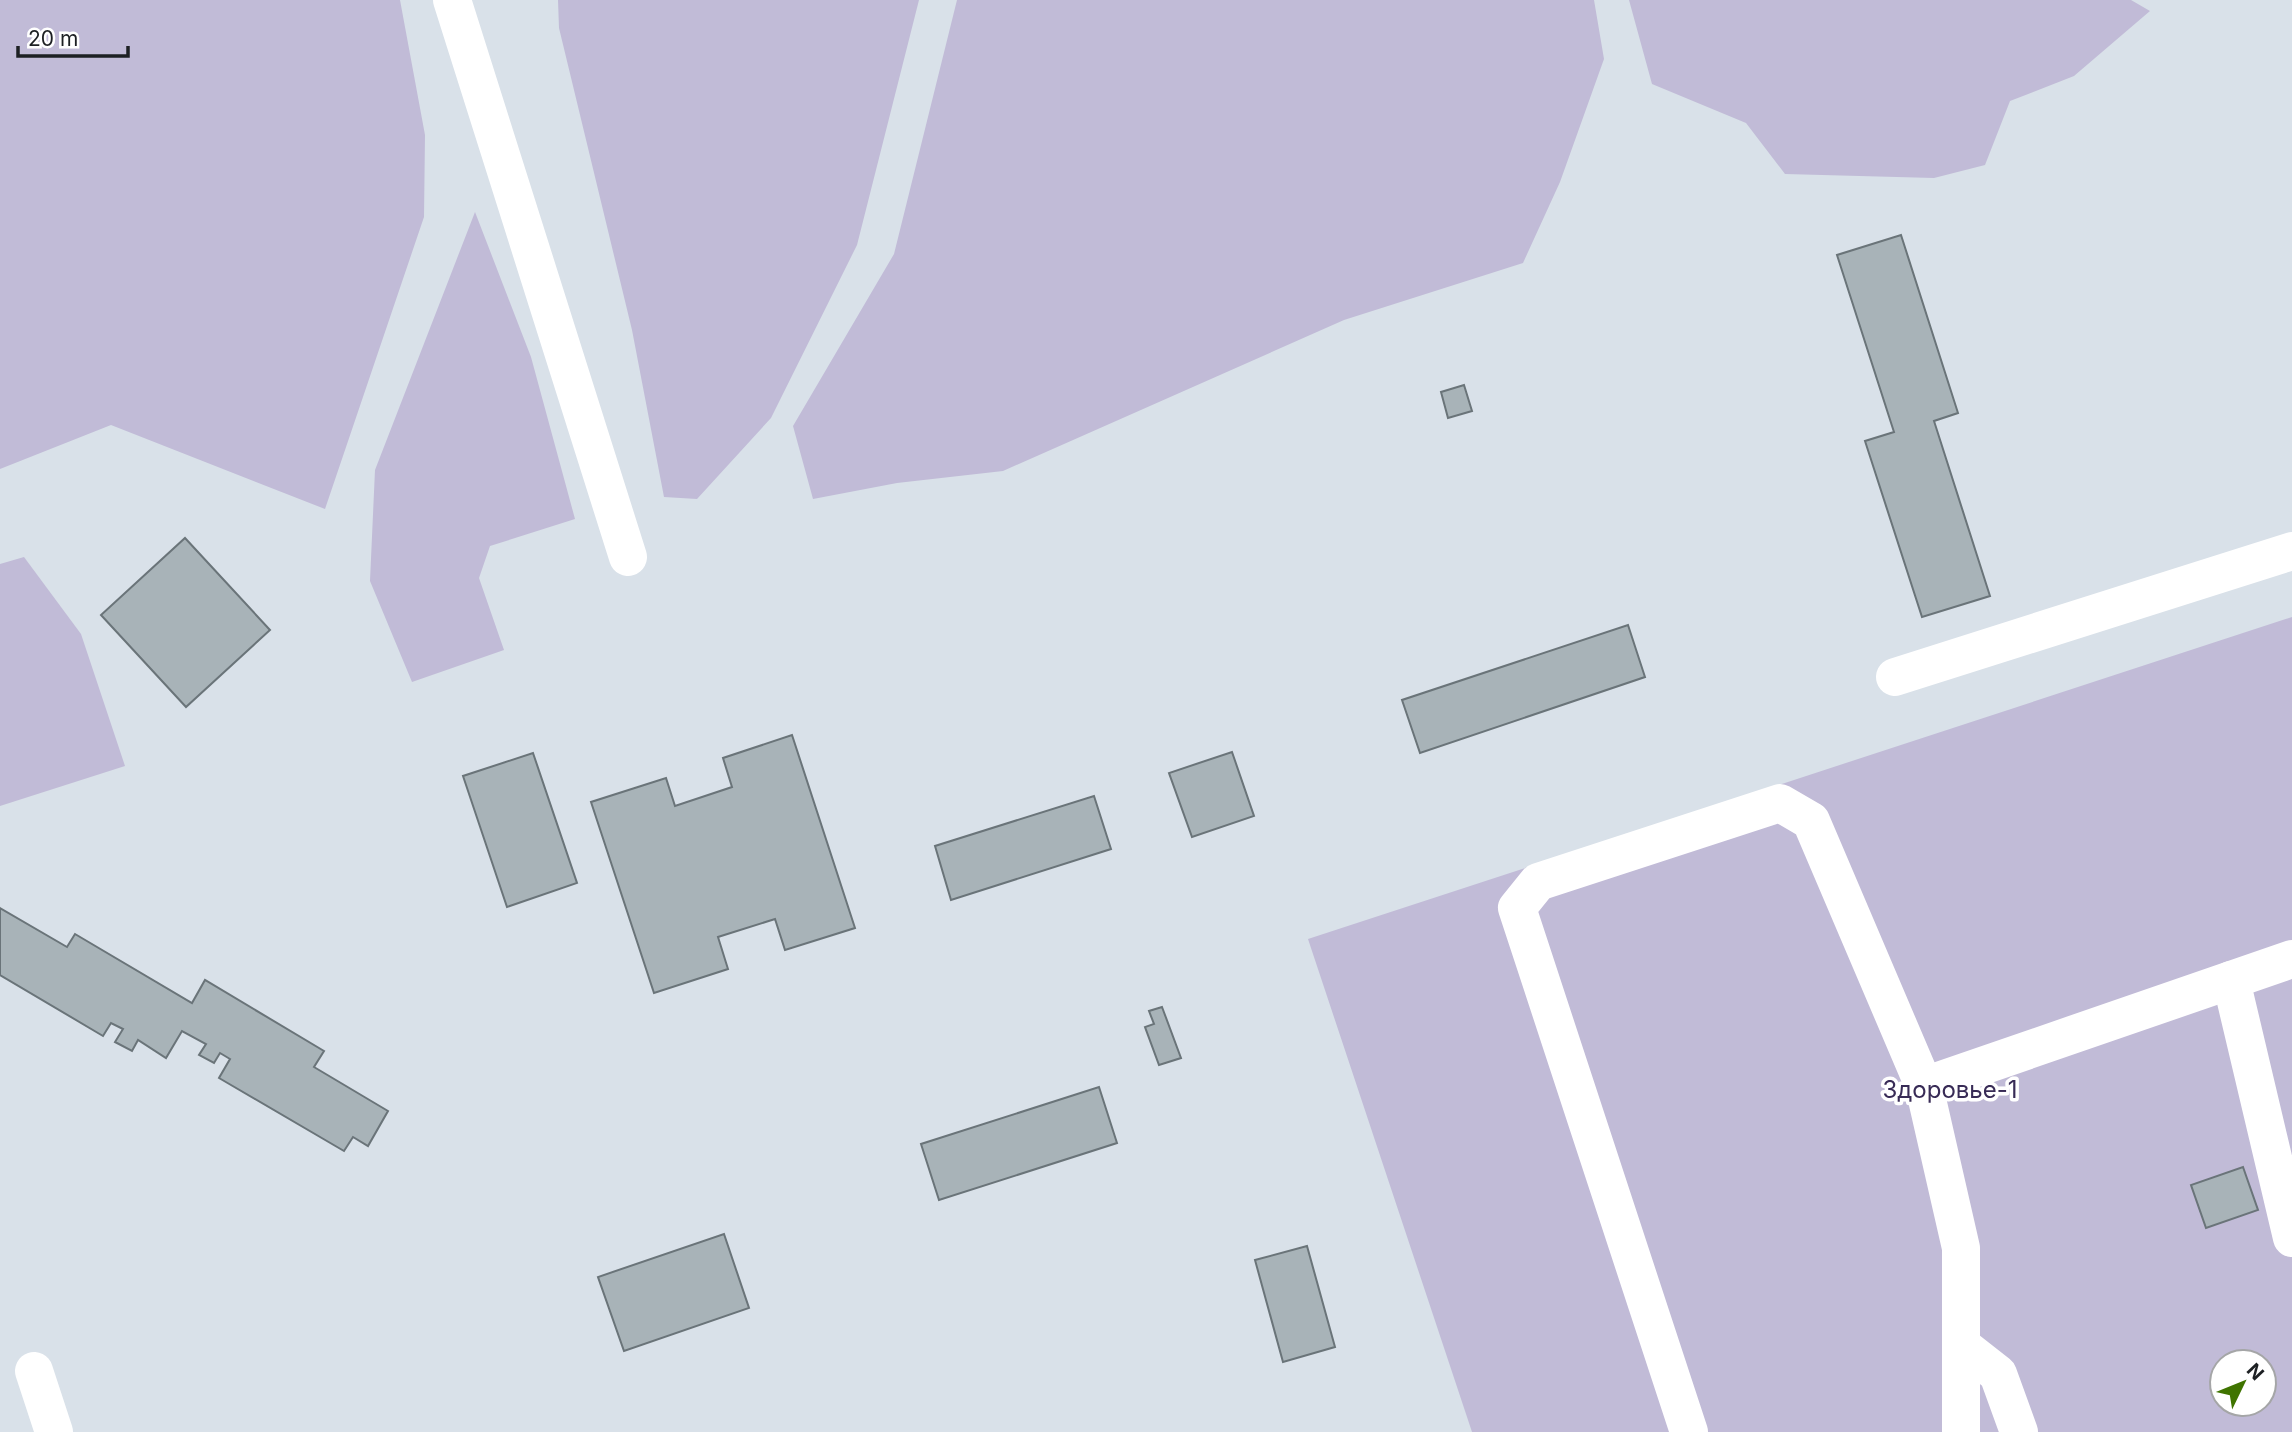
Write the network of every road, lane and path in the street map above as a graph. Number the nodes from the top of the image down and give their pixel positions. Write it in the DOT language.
graph roads {
  1 [pos="452,0"];
  2 [pos="2292,551"];
  3 [pos="628,557"];
  4 [pos="1895,677"];
  5 [pos="2292,959"];
  6 [pos="2231,980"];
  7 [pos="1924,1086"];
  8 [pos="2292,1238"];
  9 [pos="1961,1345"];
  10 [pos="34,1371"];
  11 [pos="54,1432"];
  12 [pos="1689,1432"];
  13 [pos="1961,1432"];
  14 [pos="2019,1432"];
  1 -- 3 [label="street"];
  2 -- 4 [label="street"];
  5 -- 6 [label="street"];
  6 -- 7 [label="street"];
  6 -- 8 [label="street"];
  7 -- 9 [label="street"];
  7 -- 12 [label="street"];
  9 -- 13 [label="street"];
  9 -- 14 [label="street"];
  10 -- 11 [label="street"];
}
